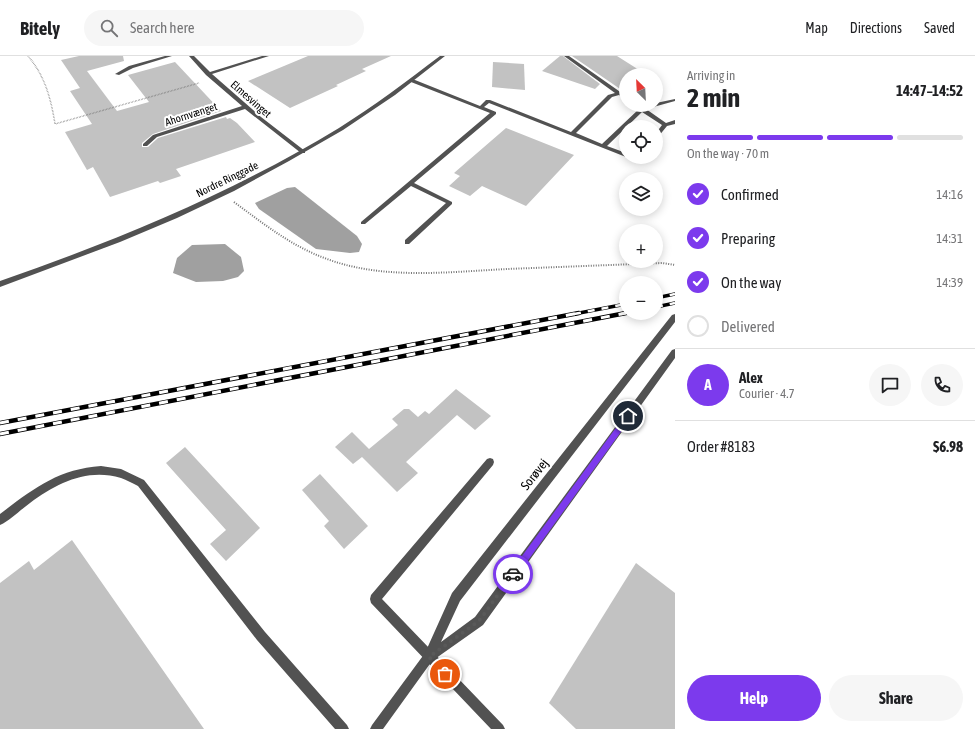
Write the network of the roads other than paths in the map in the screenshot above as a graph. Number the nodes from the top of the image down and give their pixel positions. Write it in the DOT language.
graph roads {
  1 [pos="170,56"];
  2 [pos="191,56"];
  3 [pos="267,56"];
  4 [pos="443,56"];
  5 [pos="566,56"];
  6 [pos="117,74"];
  7 [pos="208,74"];
  8 [pos="413,80"];
  9 [pos="619,92"];
  10 [pos="619,93"];
  11 [pos="675,100"];
  12 [pos="663,103"];
  13 [pos="245,107"];
  14 [pos="481,108"];
  15 [pos="639,112"];
  16 [pos="646,112"];
  17 [pos="675,122"];
  18 [pos="665,125"];
  19 [pos="663,127"];
  20 [pos="572,134"];
  21 [pos="145,146"];
  22 [pos="603,146"];
  23 [pos="303,152"];
  24 [pos="619,152"];
  25 [pos="410,183"];
  26 [pos="363,223"];
  27 [pos="407,242"];
  28 [pos="0,284"];
  29 [pos="675,317"];
  30 [pos="675,352"];
  31 [pos="490,462"];
  32 [pos="0,520"];
  33 [pos="429,657"];
  34 [pos="344,729"];
  35 [pos="376,729"];
  36 [pos="499,729"];
  1 -- 6 [label="street"];
  2 -- 7 [label="street, Elmesvinget"];
  3 -- 7 [label="street"];
  4 -- 8 [label="street, Nordre Ringgade"];
  5 -- 9 [label="street"];
  7 -- 13 [label="street, Elmesvinget"];
  8 -- 14 [label="street"];
  8 -- 23 [label="street, Nordre Ringgade"];
  10 -- 20 [label="street"];
  11 -- 12 [label="street"];
  13 -- 21 [label="street, Ahornvænget"];
  13 -- 23 [label="street, Elmesvinget"];
  14 -- 20 [label="street"];
  14 -- 25 [label="street"];
  15 -- 22 [label="street"];
  16 -- 18 [label="street"];
  17 -- 18 [label="street"];
  18 -- 19 [label="street"];
  20 -- 22 [label="street"];
  22 -- 24 [label="street"];
  23 -- 28 [label="street, Nordre Ringgade"];
  25 -- 26 [label="street"];
  25 -- 27 [label="street"];
  29 -- 33 [label="street, Sorøvej"];
  30 -- 33 [label="street, Sorøvej"];
  31 -- 33 [label="street"];
  32 -- 34 [label="street"];
  33 -- 35 [label="street, Sorøvej"];
  33 -- 36 [label="street"];
}
